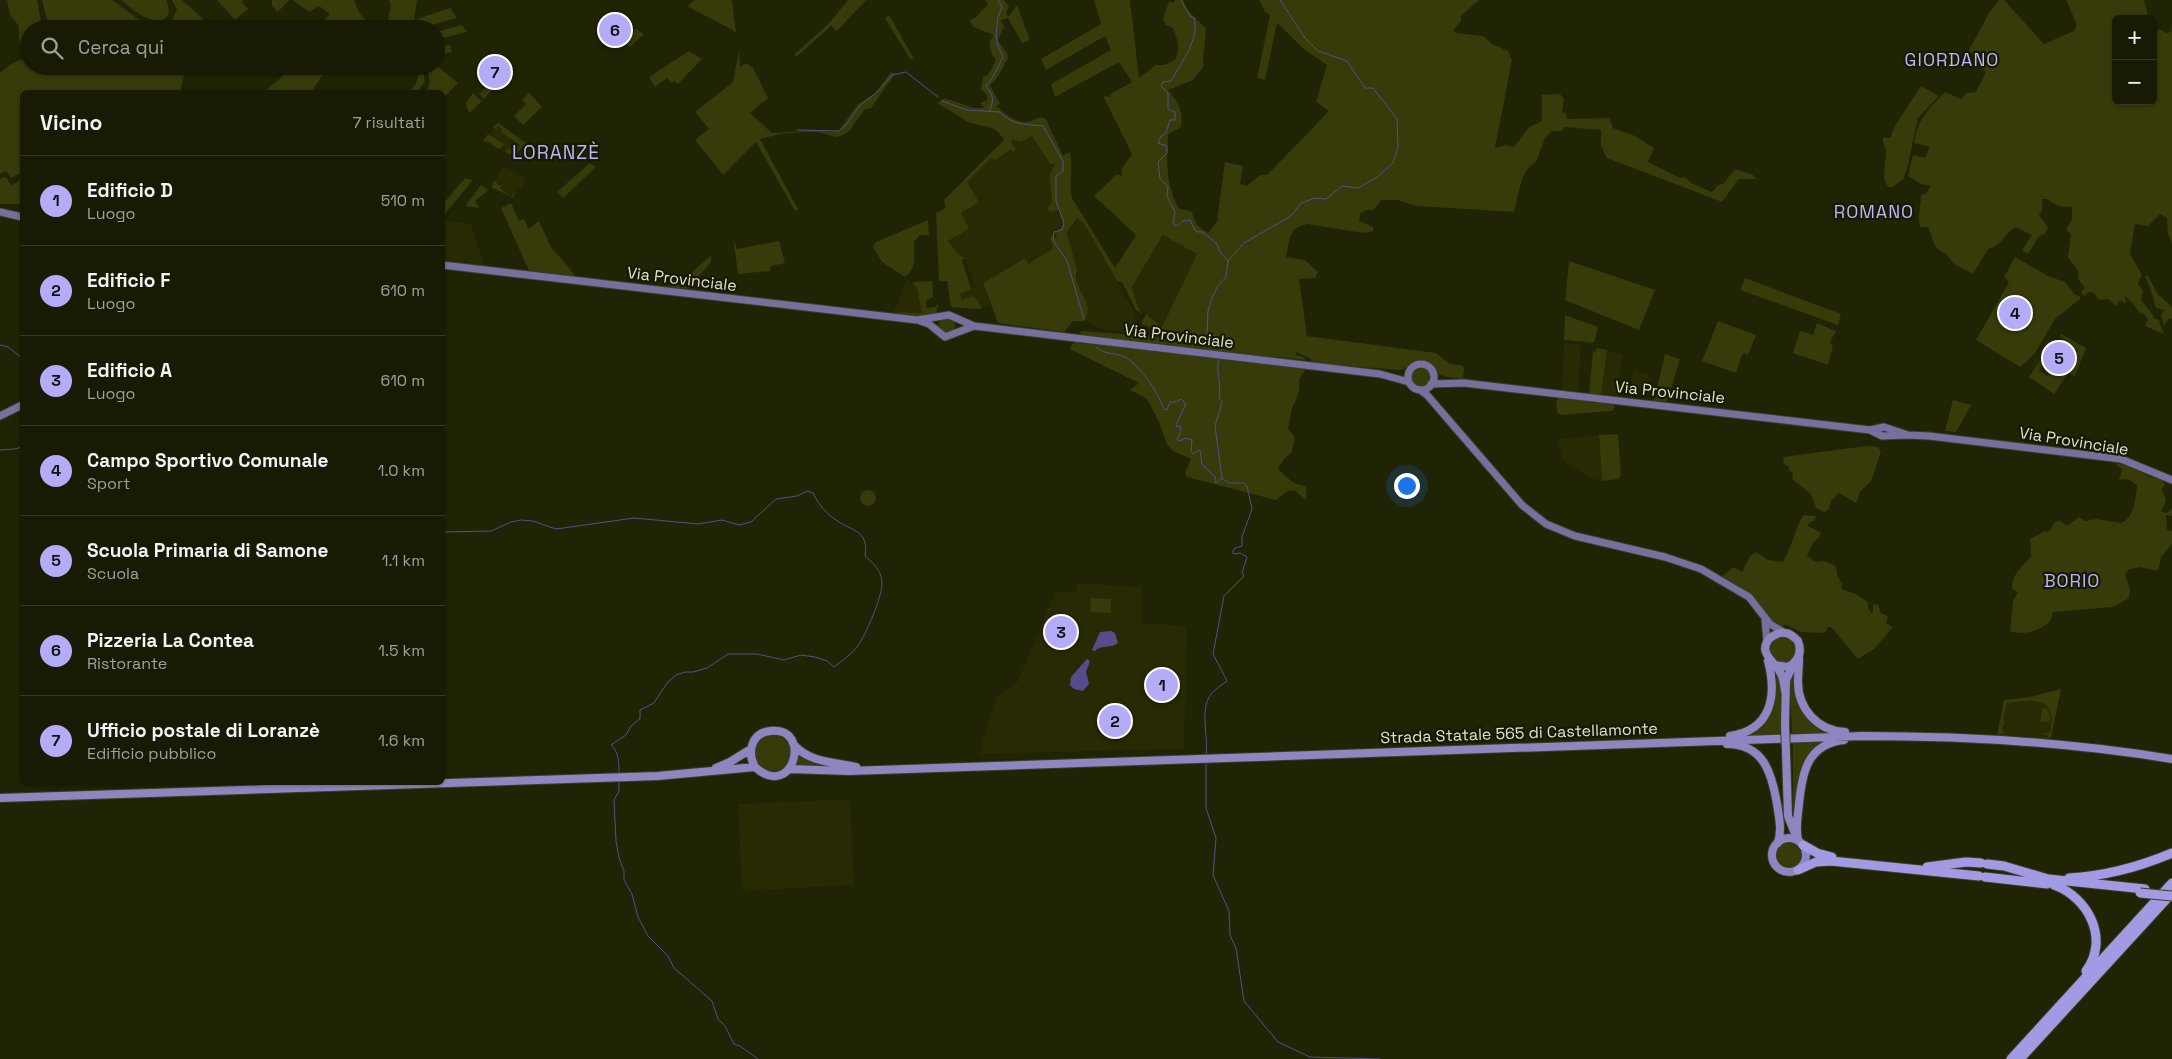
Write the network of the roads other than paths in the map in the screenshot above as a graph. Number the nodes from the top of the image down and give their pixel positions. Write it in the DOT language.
graph roads {
  1 [pos="0,212"];
  2 [pos="20,217"];
  3 [pos="445,265"];
  4 [pos="941,316"];
  5 [pos="955,318"];
  6 [pos="918,320"];
  7 [pos="974,326"];
  8 [pos="937,332"];
  9 [pos="956,333"];
  10 [pos="1409,372"];
  11 [pos="1433,373"];
  12 [pos="1380,374"];
  13 [pos="1409,382"];
  14 [pos="1456,382"];
  15 [pos="1431,385"];
  16 [pos="1420,390"];
  17 [pos="20,406"];
  18 [pos="1439,410"];
  19 [pos="0,416"];
  20 [pos="2172,480"];
  21 [pos="1764,618"];
  22 [pos="1785,633"];
  23 [pos="1768,642"];
  24 [pos="1799,656"];
  25 [pos="1768,658"];
  26 [pos="1793,664"];
  27 [pos="1775,665"];
  28 [pos="1785,691"];
  29 [pos="1862,736"];
  30 [pos="1717,740"];
  31 [pos="794,745"];
  32 [pos="751,749"];
  33 [pos="2172,759"];
  34 [pos="755,767"];
  35 [pos="789,769"];
  36 [pos="866,769"];
  37 [pos="704,772"];
  38 [pos="445,783"];
  39 [pos="384,785"];
  40 [pos="0,798"];
  41 [pos="1788,816"];
  42 [pos="1780,841"];
  43 [pos="1800,842"];
  44 [pos="2172,852"];
  45 [pos="1798,870"];
  46 [pos="2042,878"];
  47 [pos="2172,883"];
  48 [pos="2054,885"];
  49 [pos="2142,891"];
  50 [pos="2172,894"];
  51 [pos="2061,1005"];
  52 [pos="2011,1059"];
  53 [pos="2020,1059"];
  1 -- 2 [label="main road"];
  3 -- 6 [label="main road, Via Provinciale"];
  4 -- 5 [label="main road, Via Provinciale"];
  4 -- 6 [label="main road, Via Provinciale"];
  4 -- 8 [label="main road"];
  5 -- 7 [label="main road, Via Provinciale"];
  5 -- 9 [label="main road"];
  6 -- 8 [label="main road, Via Provinciale"];
  7 -- 9 [label="main road, Via Provinciale"];
  7 -- 12 [label="main road, Via Provinciale"];
  8 -- 9 [label="main road, Via Provinciale"];
  10 -- 11 [label="main road"];
  10 -- 12 [label="main road, Via Provinciale"];
  10 -- 13 [label="main road"];
  11 -- 14 [label="main road, Via Provinciale"];
  11 -- 15 [label="main road"];
  12 -- 13 [label="main road, Via Provinciale"];
  13 -- 16 [label="main road"];
  14 -- 15 [label="main road, Via Provinciale"];
  14 -- 20 [label="main road, Via Provinciale"];
  15 -- 16 [label="main road"];
  15 -- 18 [label="main road"];
  16 -- 18 [label="main road"];
  17 -- 19 [label="main road"];
  18 -- 21 [label="main road"];
  21 -- 22 [label="main road"];
  21 -- 23 [label="main road"];
  22 -- 23 [label="main road"];
  22 -- 24 [label="main road"];
  23 -- 25 [label="main road"];
  24 -- 26 [label="main road"];
  24 -- 29 [label="main road"];
  25 -- 27 [label="main road"];
  25 -- 30 [label="main road"];
  26 -- 27 [label="main road"];
  26 -- 28 [label="main road"];
  27 -- 28 [label="main road"];
  28 -- 41 [label="main road, bridge"];
  29 -- 30 [label="main road, Strada Statale 565 di Castellamonte"];
  29 -- 33 [label="main road, Strada Statale 565 di Castellamonte"];
  29 -- 43 [label="main road"];
  30 -- 36 [label="main road, Strada Statale 565 di Castellamonte"];
  30 -- 42 [label="main road"];
  31 -- 32 [label="main road, Strada Statale 565 di Castellamonte"];
  31 -- 35 [label="main road"];
  31 -- 36 [label="main road, Strada Statale 565 di Castellamonte"];
  32 -- 34 [label="main road"];
  32 -- 37 [label="main road, Strada Statale 565 di Castellamonte"];
  34 -- 35 [label="main road, Strada Statale 565 di Castellamonte"];
  34 -- 37 [label="main road, Strada Statale 565 di Castellamonte"];
  35 -- 36 [label="main road, Strada Statale 565 di Castellamonte"];
  37 -- 38 [label="main road, Strada Statale 565 di Castellamonte"];
  39 -- 40 [label="main road, Strada Statale 565 di Castellamonte"];
  41 -- 42 [label="main road"];
  41 -- 43 [label="main road"];
  42 -- 43 [label="main road"];
  42 -- 45 [label="main road"];
  43 -- 45 [label="main road"];
  43 -- 46 [label="highway"];
  44 -- 46 [label="highway"];
  45 -- 48 [label="highway"];
  46 -- 49 [label="highway"];
  47 -- 51 [label="highway"];
  48 -- 49 [label="highway"];
  48 -- 51 [label="highway"];
  49 -- 50 [label="highway, bridge"];
  50 -- 53 [label="highway"];
  51 -- 52 [label="highway"];
}
